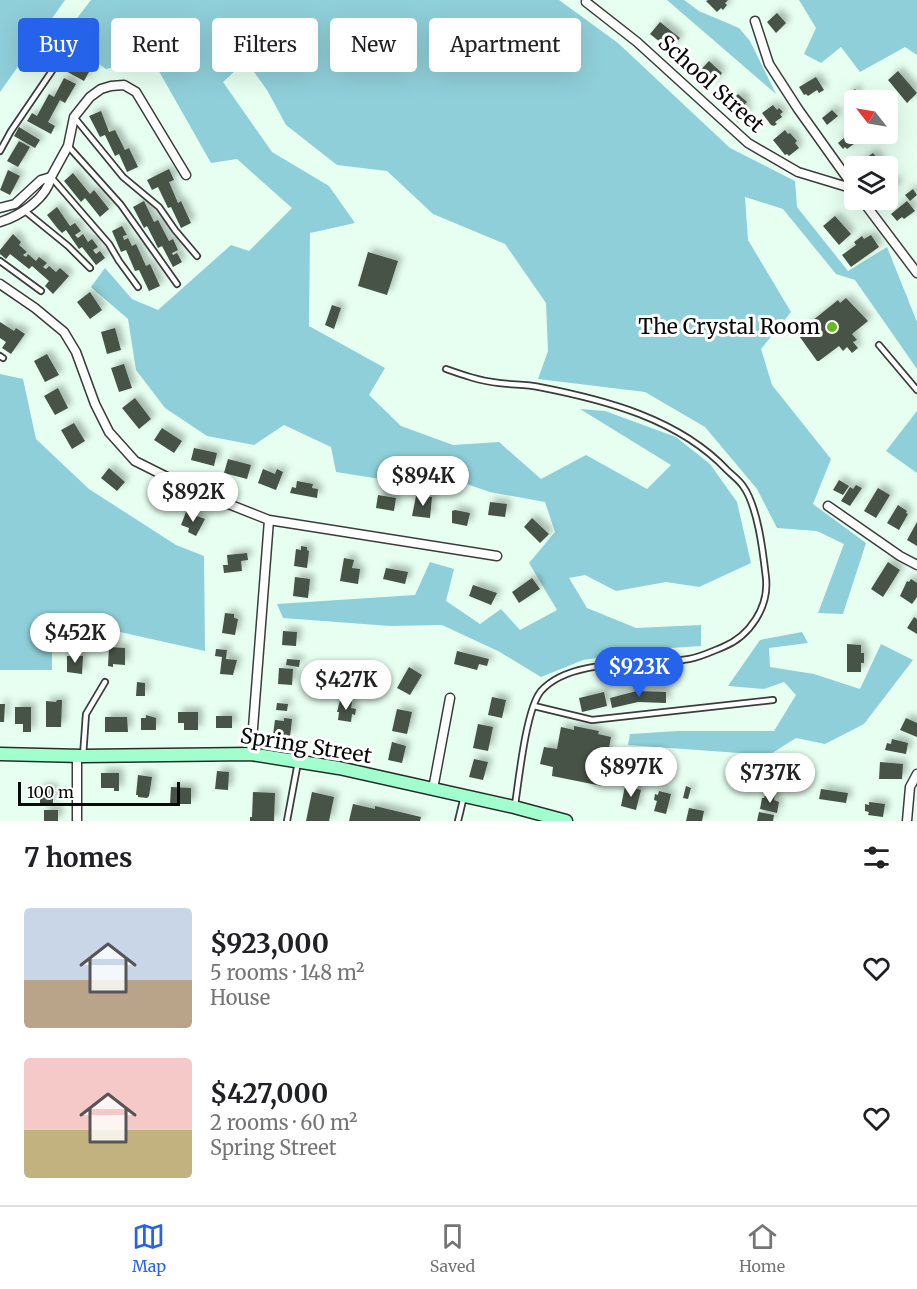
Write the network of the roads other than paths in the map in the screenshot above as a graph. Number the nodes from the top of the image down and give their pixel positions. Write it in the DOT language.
graph roads {
  1 [pos="586,2"];
  2 [pos="755,21"];
  3 [pos="51,72"];
  4 [pos="74,117"];
  5 [pos="68,146"];
  6 [pos="0,151"];
  7 [pos="844,174"];
  8 [pos="186,175"];
  9 [pos="51,177"];
  10 [pos="844,186"];
  11 [pos="0,208"];
  12 [pos="870,210"];
  13 [pos="25,211"];
  14 [pos="0,222"];
  15 [pos="197,256"];
  16 [pos="0,261"];
  17 [pos="90,268"];
  18 [pos="917,273"];
  19 [pos="0,284"];
  20 [pos="177,284"];
  21 [pos="138,287"];
  22 [pos="41,291"];
  23 [pos="879,345"];
  24 [pos="446,369"];
  25 [pos="917,390"];
  26 [pos="828,506"];
  27 [pos="269,520"];
  28 [pos="497,556"];
  29 [pos="917,566"];
  30 [pos="105,682"];
  31 [pos="450,698"];
  32 [pos="773,700"];
  33 [pos="534,706"];
  34 [pos="0,754"];
  35 [pos="251,754"];
  36 [pos="80,756"];
  37 [pos="298,762"];
  38 [pos="917,774"];
  39 [pos="433,789"];
  40 [pos="464,796"];
  41 [pos="514,807"];
  42 [pos="77,821"];
  43 [pos="287,821"];
  44 [pos="458,821"];
  45 [pos="566,821"];
  46 [pos="907,821"];
  1 -- 10 [label="street, School Street"];
  2 -- 7 [label="street, School Street"];
  3 -- 6 [label="lane"];
  4 -- 5 [label="street"];
  4 -- 8 [label="street"];
  4 -- 15 [label="lane"];
  5 -- 9 [label="street"];
  5 -- 20 [label="lane"];
  9 -- 11 [label="street"];
  9 -- 13 [label="street"];
  9 -- 21 [label="lane"];
  12 -- 18 [label="street"];
  13 -- 14 [label="street"];
  13 -- 17 [label="lane"];
  16 -- 22 [label="lane"];
  19 -- 27 [label="street"];
  23 -- 25 [label="lane"];
  24 -- 33 [label="lane"];
  26 -- 29 [label="street"];
  27 -- 28 [label="street"];
  27 -- 35 [label="street"];
  30 -- 36 [label="lane"];
  31 -- 39 [label="street"];
  32 -- 33 [label="lane"];
  33 -- 41 [label="lane"];
  34 -- 36 [label="main road, Spring Street"];
  35 -- 36 [label="main road, Spring Street"];
  35 -- 37 [label="main road, Spring Street"];
  36 -- 42 [label="street"];
  37 -- 39 [label="main road, Spring Street"];
  37 -- 43 [label="lane"];
  38 -- 46 [label="street"];
  39 -- 40 [label="main road, Spring Street"];
  40 -- 41 [label="main road, Spring Street"];
  40 -- 44 [label="lane"];
  41 -- 45 [label="main road, Spring Street"];
}
